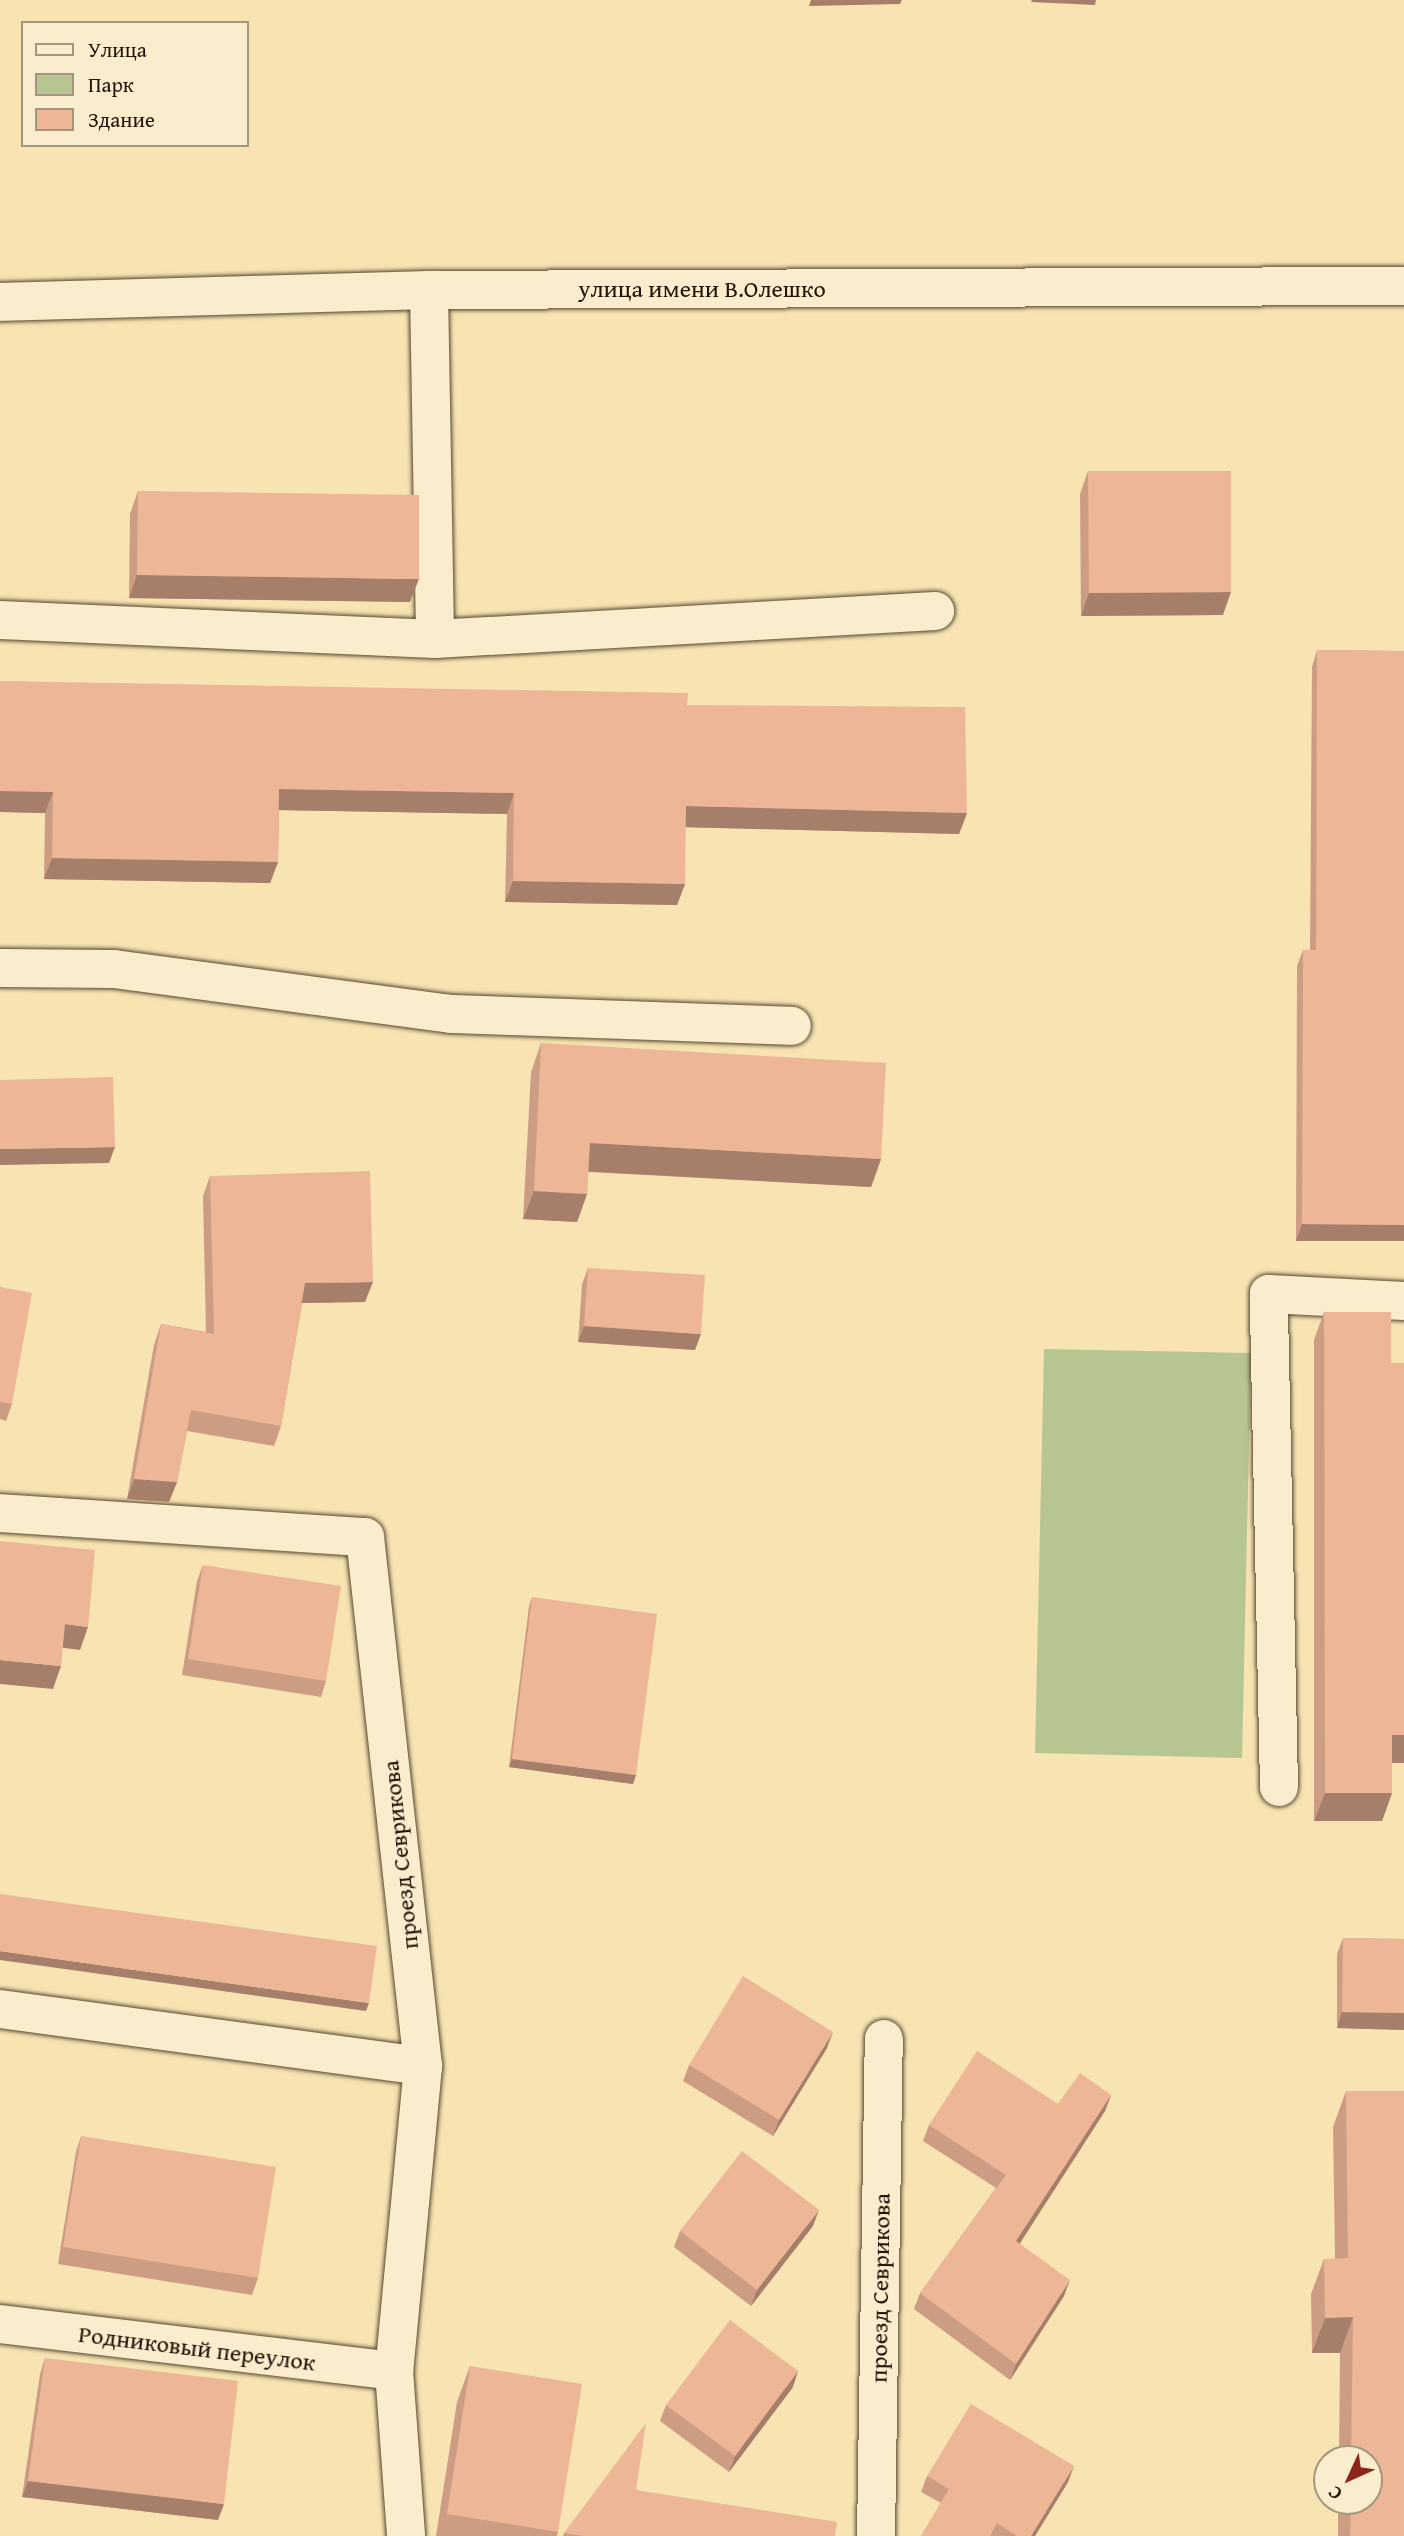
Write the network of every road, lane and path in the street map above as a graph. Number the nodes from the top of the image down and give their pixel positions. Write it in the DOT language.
graph roads {
  1 [pos="1404,286"];
  2 [pos="429,290"];
  3 [pos="0,302"];
  4 [pos="935,611"];
  5 [pos="0,620"];
  6 [pos="435,639"];
  7 [pos="0,968"];
  8 [pos="792,1026"];
  9 [pos="1404,1301"];
  10 [pos="0,1513"];
  11 [pos="1279,1787"];
  12 [pos="0,2009"];
  13 [pos="884,2039"];
  14 [pos="424,2066"];
  15 [pos="0,2325"];
  16 [pos="394,2371"];
  17 [pos="406,2536"];
  18 [pos="876,2536"];
  1 -- 2 [label="street, улица имени В.Олешко"];
  2 -- 3 [label="street, улица имени В.Олешко"];
  2 -- 6 [label="street"];
  4 -- 6 [label="street"];
  5 -- 6 [label="street"];
  7 -- 8 [label="street"];
  9 -- 11 [label="street"];
  10 -- 14 [label="street, проезд Севрикова"];
  12 -- 14 [label="street"];
  13 -- 18 [label="street, проезд Севрикова"];
  14 -- 16 [label="street, проезд Севрикова"];
  15 -- 16 [label="street, Родниковый переулок"];
  16 -- 17 [label="street, проезд Севрикова"];
}
